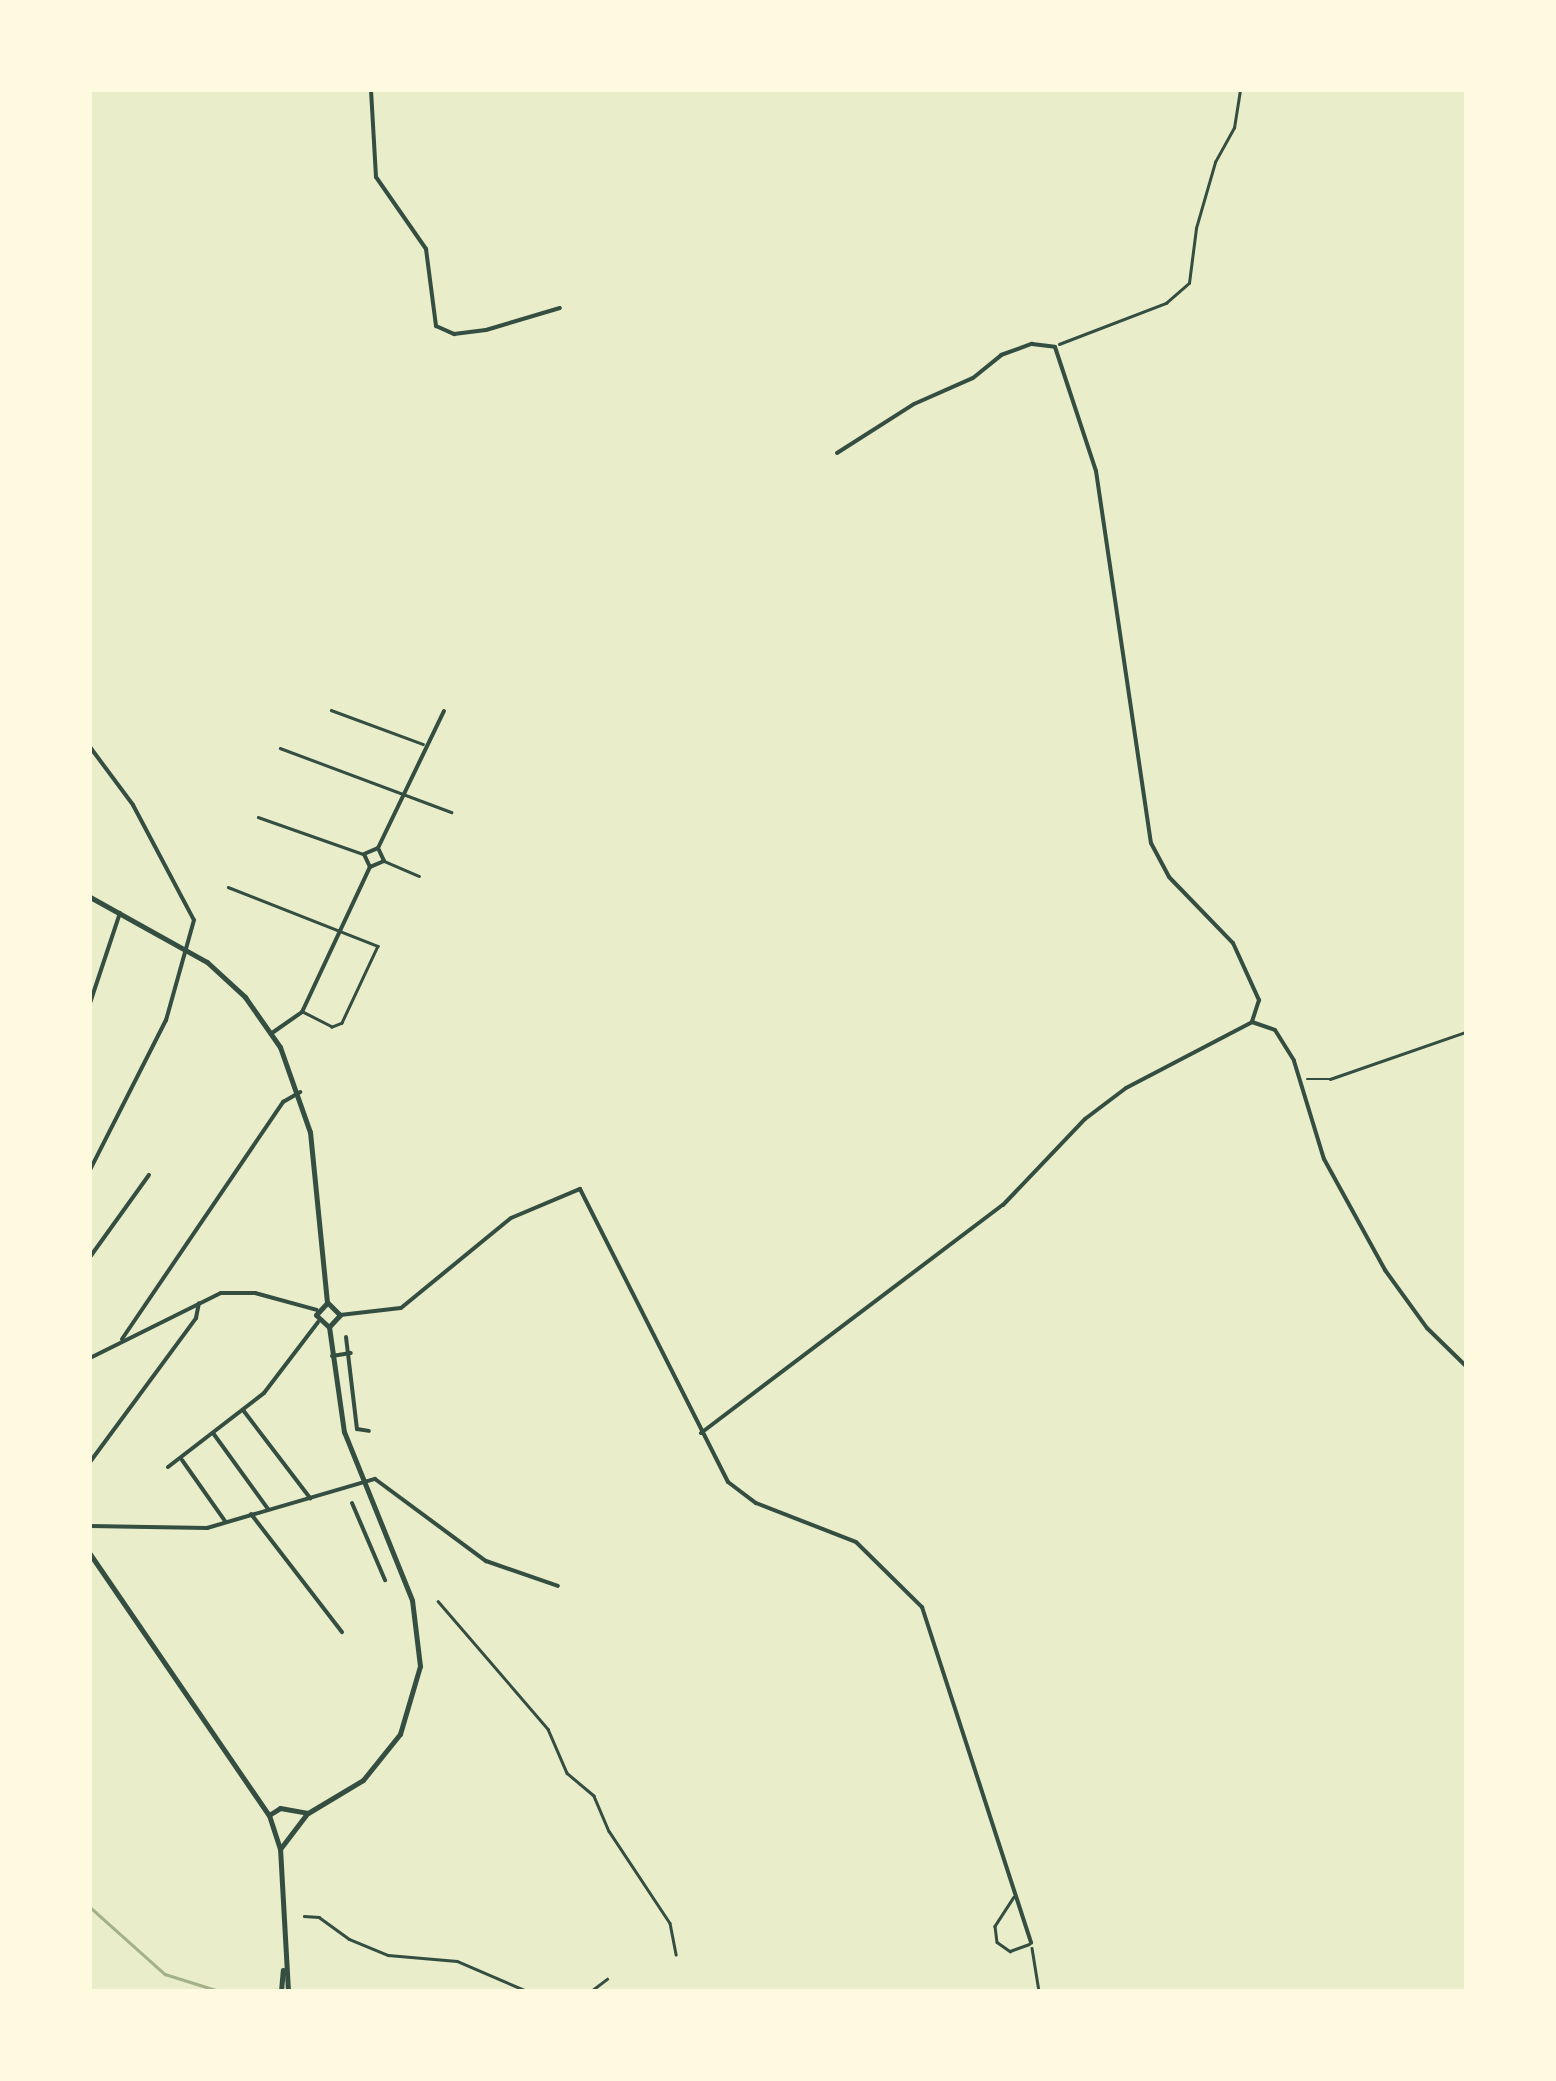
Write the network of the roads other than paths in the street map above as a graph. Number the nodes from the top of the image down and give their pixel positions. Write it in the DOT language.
graph roads {
  1 [pos="370,90"];
  2 [pos="560,308"];
  3 [pos="837,453"];
  4 [pos="331,710"];
  5 [pos="444,710"];
  6 [pos="423,744"];
  7 [pos="90,747"];
  8 [pos="280,748"];
  9 [pos="403,792"];
  10 [pos="450,812"];
  11 [pos="258,817"];
  12 [pos="378,848"];
  13 [pos="364,854"];
  14 [pos="384,861"];
  15 [pos="370,867"];
  16 [pos="419,876"];
  17 [pos="228,887"];
  18 [pos="90,897"];
  19 [pos="120,912"];
  20 [pos="342,929"];
  21 [pos="189,949"];
  22 [pos="90,1003"];
  23 [pos="302,1012"];
  24 [pos="1252,1022"];
  25 [pos="272,1033"];
  26 [pos="300,1092"];
  27 [pos="90,1170"];
  28 [pos="149,1175"];
  29 [pos="90,1257"];
  30 [pos="198,1301"];
  31 [pos="327,1302"];
  32 [pos="317,1310"];
  33 [pos="340,1315"];
  34 [pos="318,1322"];
  35 [pos="330,1327"];
  36 [pos="346,1338"];
  37 [pos="122,1339"];
  38 [pos="350,1354"];
  39 [pos="332,1356"];
  40 [pos="90,1358"];
  41 [pos="1466,1366"];
  42 [pos="243,1410"];
  43 [pos="369,1431"];
  44 [pos="701,1433"];
  45 [pos="214,1434"];
  46 [pos="182,1460"];
  47 [pos="90,1462"];
  48 [pos="168,1467"];
  49 [pos="361,1482"];
  50 [pos="310,1498"];
  51 [pos="352,1503"];
  52 [pos="268,1509"];
  53 [pos="251,1514"];
  54 [pos="226,1522"];
  55 [pos="90,1526"];
  56 [pos="90,1554"];
  57 [pos="385,1580"];
  58 [pos="558,1586"];
  59 [pos="342,1632"];
  60 [pos="264,1804"];
  61 [pos="276,1809"];
  62 [pos="308,1813"];
  63 [pos="294,1814"];
  64 [pos="269,1816"];
  65 [pos="298,1823"];
  66 [pos="275,1836"];
  67 [pos="286,1838"];
  68 [pos="280,1849"];
  69 [pos="1015,1896"];
  70 [pos="1032,1943"];
  71 [pos="284,1991"];
  1 -- 2 [label="street"];
  3 -- 24 [label="street"];
  4 -- 6 [label="lane"];
  5 -- 6 [label="street"];
  6 -- 9 [label="street"];
  7 -- 21 [label="street"];
  8 -- 9 [label="lane"];
  9 -- 10 [label="lane"];
  9 -- 12 [label="street"];
  11 -- 13 [label="lane"];
  12 -- 13 [label="street"];
  12 -- 14 [label="street"];
  13 -- 15 [label="street"];
  14 -- 15 [label="street"];
  14 -- 16 [label="lane"];
  15 -- 20 [label="street"];
  17 -- 20 [label="lane"];
  18 -- 19 [label="street"];
  19 -- 21 [label="street"];
  19 -- 22 [label="street"];
  20 -- 23 [label="street"];
  20 -- 23 [label="lane"];
  21 -- 25 [label="street"];
  21 -- 27 [label="street"];
  23 -- 25 [label="street"];
  24 -- 41 [label="street"];
  24 -- 44 [label="street"];
  25 -- 26 [label="street"];
  26 -- 31 [label="street"];
  26 -- 37 [label="street"];
  28 -- 29 [label="street"];
  30 -- 32 [label="street"];
  30 -- 37 [label="street"];
  30 -- 47 [label="street"];
  31 -- 32 [label="street"];
  31 -- 33 [label="street"];
  32 -- 34 [label="street"];
  33 -- 35 [label="street"];
  33 -- 44 [label="street"];
  34 -- 35 [label="street"];
  34 -- 42 [label="street"];
  35 -- 39 [label="street"];
  36 -- 38 [label="street"];
  37 -- 40 [label="street"];
  38 -- 39 [label="street"];
  38 -- 43 [label="street"];
  39 -- 49 [label="street"];
  42 -- 45 [label="street"];
  42 -- 50 [label="street"];
  44 -- 69 [label="street"];
  45 -- 46 [label="street"];
  45 -- 52 [label="street"];
  46 -- 48 [label="street"];
  46 -- 54 [label="street"];
  49 -- 50 [label="street"];
  49 -- 58 [label="street"];
  49 -- 62 [label="street"];
  50 -- 52 [label="street"];
  51 -- 57 [label="street"];
  52 -- 53 [label="street"];
  53 -- 54 [label="street"];
  53 -- 59 [label="street"];
  54 -- 55 [label="street"];
  56 -- 60 [label="street"];
  60 -- 61 [label="street"];
  60 -- 64 [label="street"];
  61 -- 63 [label="street"];
  61 -- 64 [label="street"];
  62 -- 63 [label="street"];
  62 -- 65 [label="street"];
  63 -- 65 [label="street"];
  64 -- 66 [label="street"];
  65 -- 67 [label="street"];
  66 -- 67 [label="street"];
  66 -- 68 [label="street"];
  67 -- 68 [label="street"];
  68 -- 71 [label="street"];
  69 -- 70 [label="street"];
  69 -- 70 [label="lane"];
}
